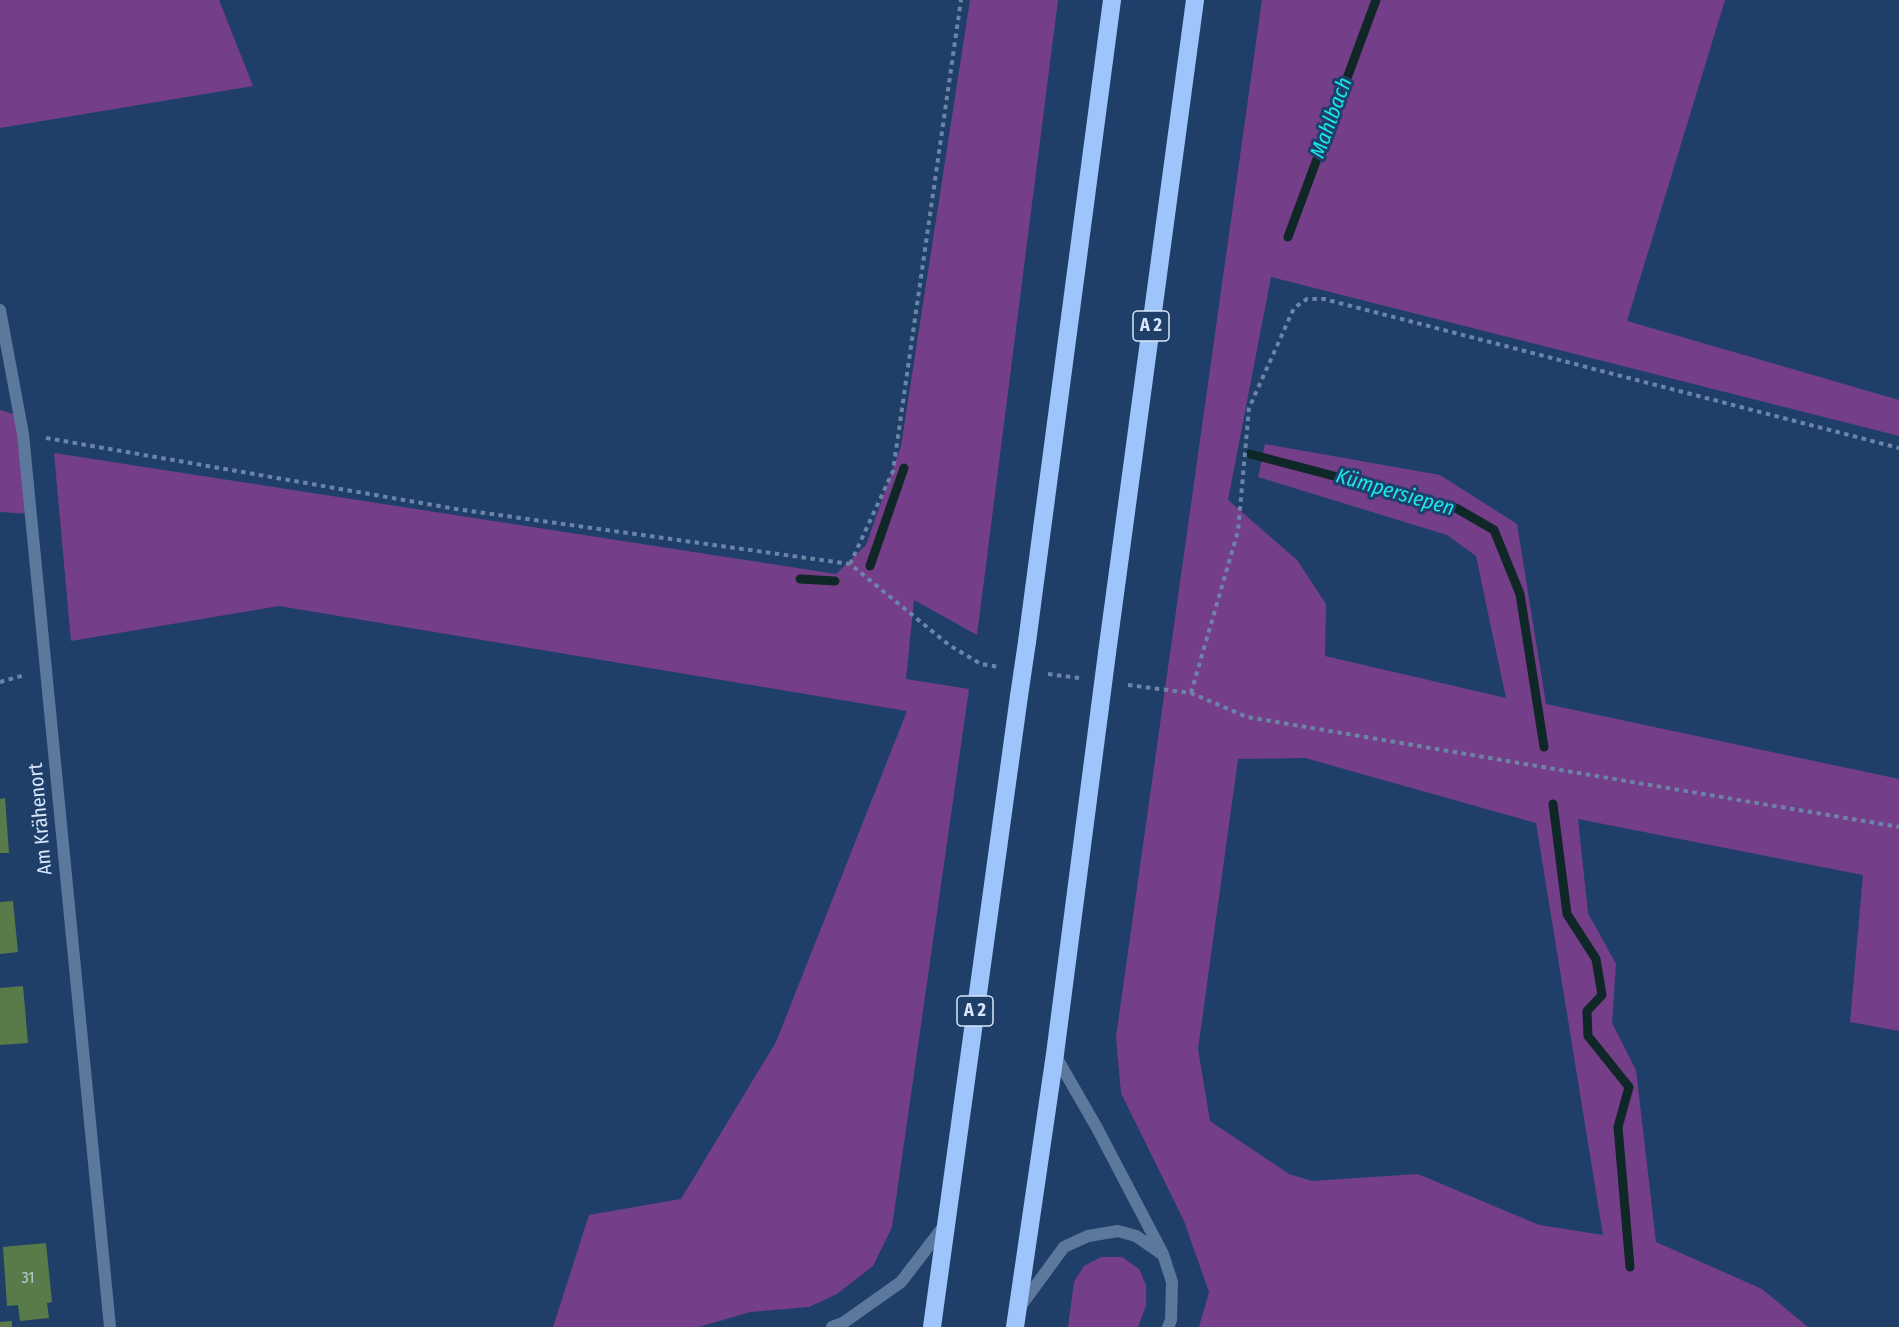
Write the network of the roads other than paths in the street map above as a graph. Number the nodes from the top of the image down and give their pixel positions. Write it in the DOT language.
graph roads {
  1 [pos="1112,0"];
  2 [pos="1195,0"];
  3 [pos="0,310"];
  4 [pos="1054,1054"];
  5 [pos="945,1225"];
  6 [pos="1163,1254"];
  7 [pos="1016,1319"];
  8 [pos="110,1327"];
  9 [pos="832,1327"];
  10 [pos="932,1327"];
  11 [pos="1168,1327"];
  1 -- 5 [label="highway, A 2, bridge"];
  2 -- 4 [label="highway, A 2, bridge"];
  3 -- 8 [label="street, Am Krähenort"];
  4 -- 6 [label="street"];
  4 -- 7 [label="highway, A 2"];
  5 -- 9 [label="street"];
  5 -- 10 [label="highway, A 2"];
  6 -- 7 [label="street"];
  6 -- 11 [label="street"];
}
